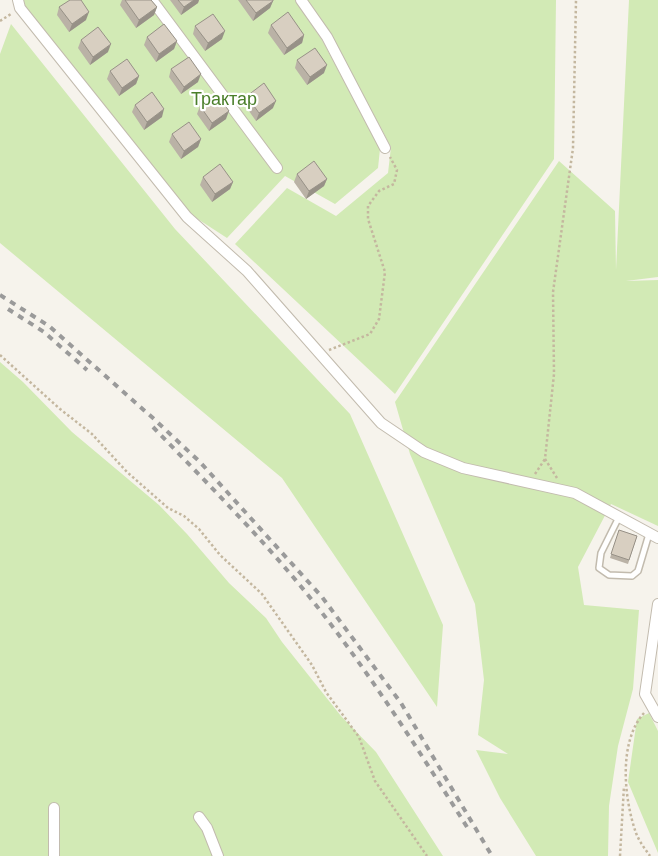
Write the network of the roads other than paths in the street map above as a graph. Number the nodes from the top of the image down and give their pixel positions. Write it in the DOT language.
graph roads {
  1 [pos="18,0"];
  2 [pos="152,0"];
  3 [pos="301,0"];
  4 [pos="385,148"];
  5 [pos="277,168"];
  6 [pos="619,517"];
  7 [pos="654,536"];
  8 [pos="658,604"];
  9 [pos="658,717"];
  10 [pos="54,808"];
  11 [pos="199,817"];
  12 [pos="54,856"];
  13 [pos="218,856"];
  1 -- 6 [label="street"];
  2 -- 5 [label="street"];
  3 -- 4 [label="street"];
  6 -- 7 [label="street"];
  6 -- 7 [label="lane"];
  8 -- 9 [label="street"];
  10 -- 12 [label="street"];
  11 -- 13 [label="street"];
}
